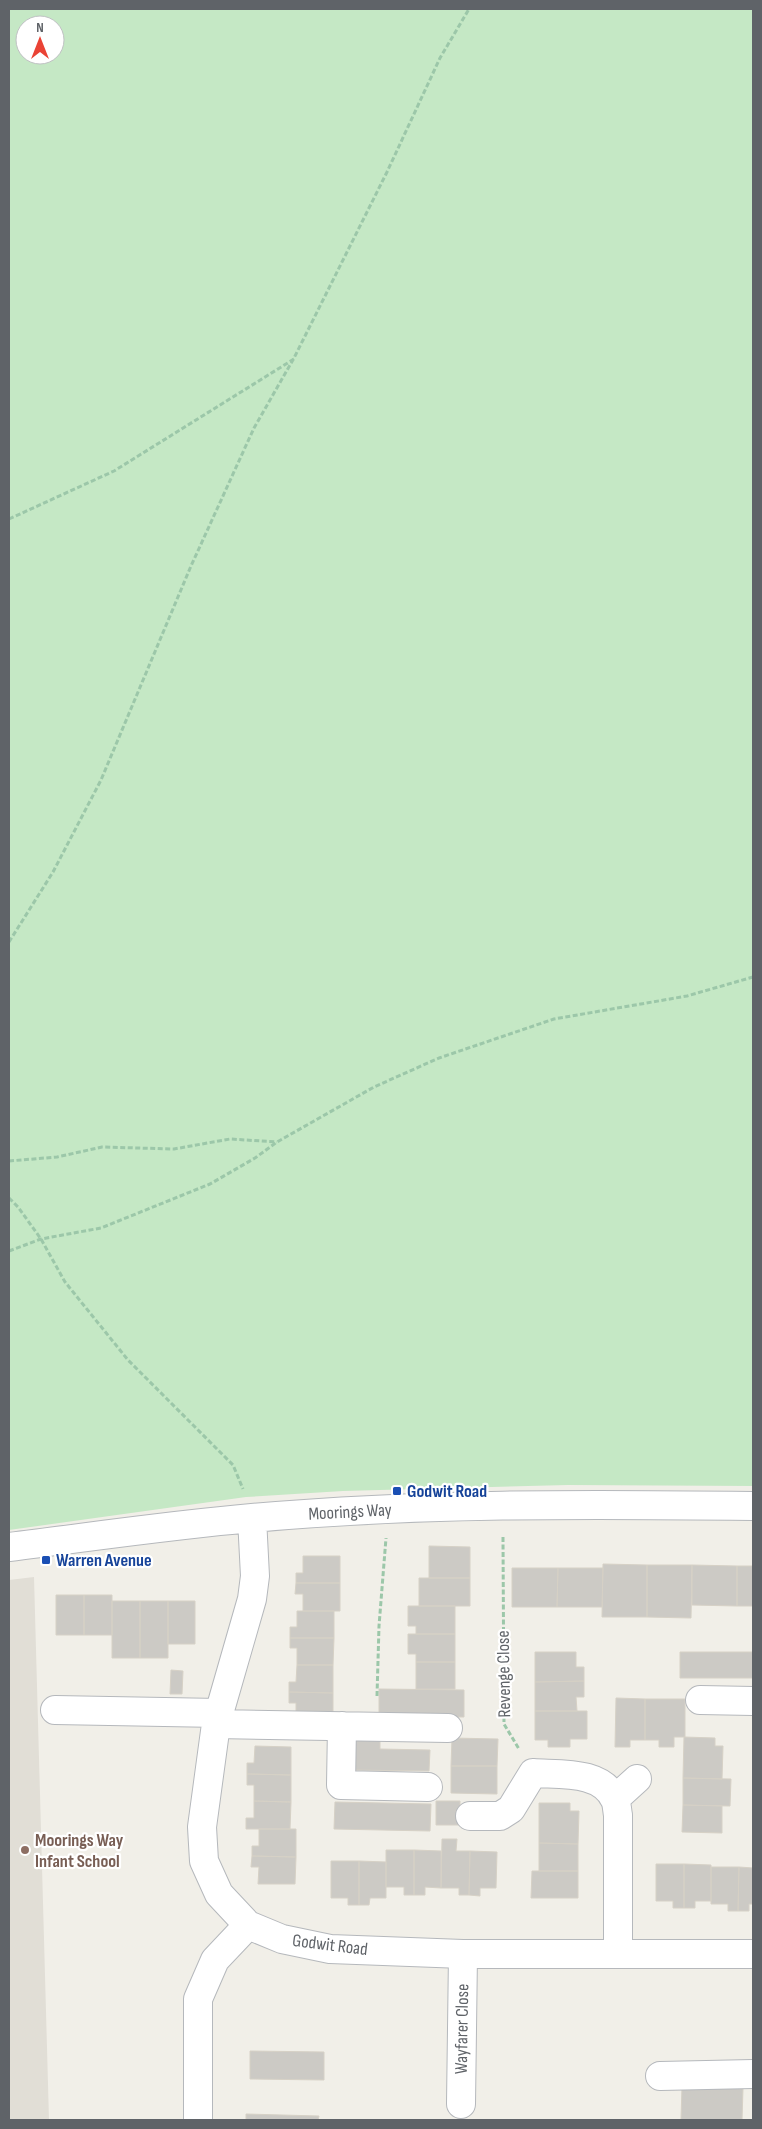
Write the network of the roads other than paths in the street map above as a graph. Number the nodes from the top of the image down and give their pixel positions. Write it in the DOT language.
graph roads {
  1 [pos="753,1506"];
  2 [pos="252,1518"];
  3 [pos="9,1547"];
  4 [pos="700,1700"];
  5 [pos="753,1701"];
  6 [pos="55,1710"];
  7 [pos="217,1719"];
  8 [pos="342,1726"];
  9 [pos="448,1728"];
  10 [pos="637,1779"];
  11 [pos="428,1787"];
  12 [pos="614,1799"];
  13 [pos="470,1816"];
  14 [pos="248,1925"];
  15 [pos="618,1953"];
  16 [pos="463,1954"];
  17 [pos="753,1954"];
  18 [pos="753,2074"];
  19 [pos="660,2076"];
  20 [pos="462,2104"];
  21 [pos="198,2120"];
  1 -- 2 [label="street, Moorings Way"];
  2 -- 3 [label="street, Moorings Way"];
  2 -- 7 [label="street, Godwit Road"];
  4 -- 5 [label="street"];
  6 -- 7 [label="street"];
  7 -- 8 [label="street"];
  7 -- 14 [label="street, Godwit Road"];
  8 -- 9 [label="street"];
  8 -- 11 [label="street"];
  10 -- 12 [label="street"];
  12 -- 13 [label="street"];
  12 -- 15 [label="street"];
  14 -- 16 [label="street, Godwit Road"];
  14 -- 21 [label="street"];
  15 -- 16 [label="street, Godwit Road"];
  15 -- 17 [label="street, Godwit Road"];
  16 -- 20 [label="street, Wayfarer Close"];
  18 -- 19 [label="street"];
}
